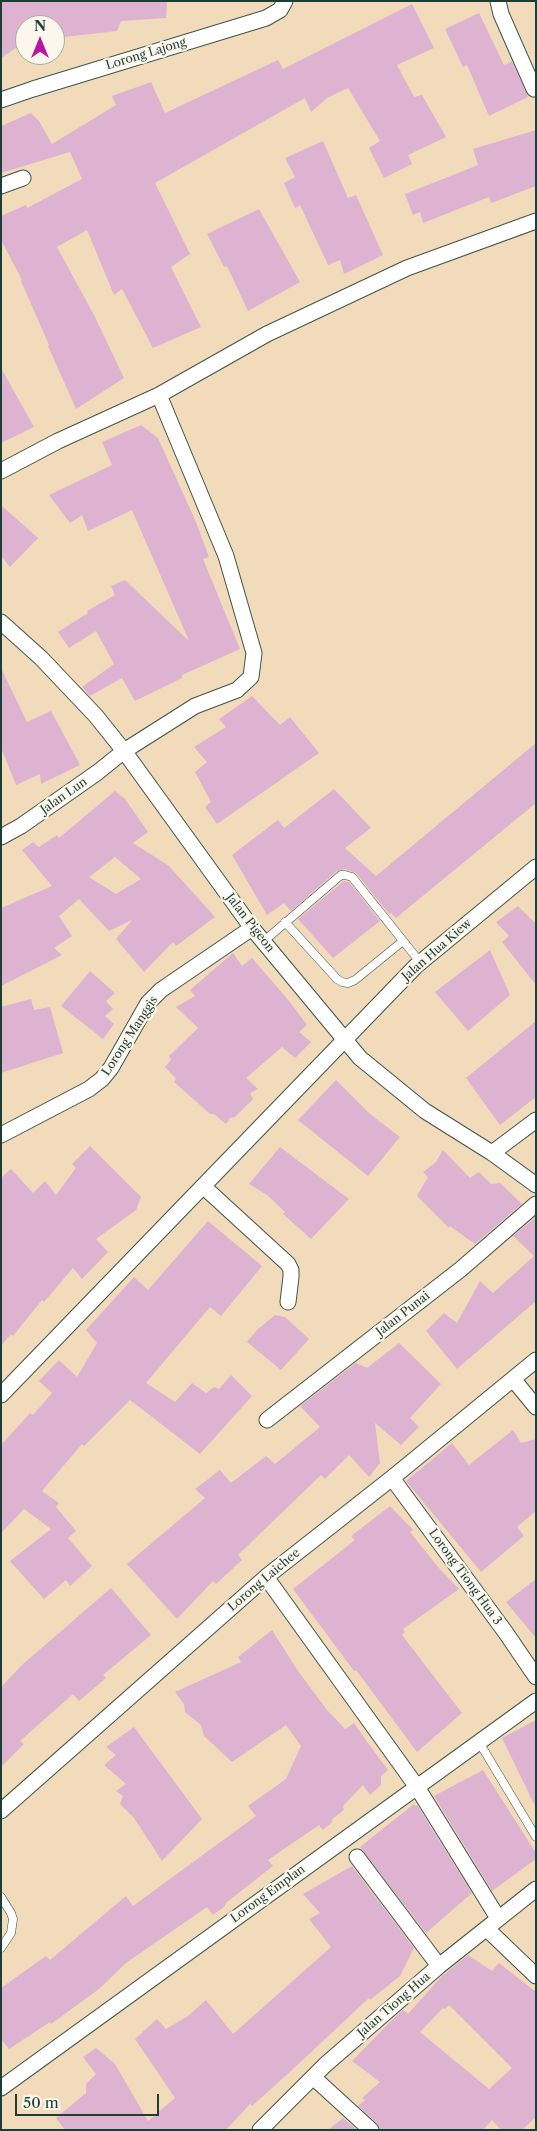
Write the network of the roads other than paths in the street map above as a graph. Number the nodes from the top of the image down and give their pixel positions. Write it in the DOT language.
graph roads {
  1 [pos="285,1"];
  2 [pos="498,1"];
  3 [pos="534,89"];
  4 [pos="1,100"];
  5 [pos="22,178"];
  6 [pos="1,186"];
  7 [pos="536,221"];
  8 [pos="159,395"];
  9 [pos="1,470"];
  10 [pos="1,622"];
  11 [pos="124,751"];
  12 [pos="1,836"];
  13 [pos="536,867"];
  14 [pos="285,922"];
  15 [pos="252,928"];
  16 [pos="264,941"];
  17 [pos="403,941"];
  18 [pos="420,962"];
  19 [pos="345,1040"];
  20 [pos="536,1120"];
  21 [pos="1,1135"];
  22 [pos="492,1153"];
  23 [pos="536,1185"];
  24 [pos="204,1187"];
  25 [pos="536,1204"];
  26 [pos="288,1302"];
  27 [pos="536,1360"];
  28 [pos="513,1379"];
  29 [pos="1,1395"];
  30 [pos="536,1407"];
  31 [pos="268,1420"];
  32 [pos="392,1478"];
  33 [pos="266,1577"];
  34 [pos="536,1676"];
  35 [pos="536,1701"];
  36 [pos="479,1742"];
  37 [pos="417,1787"];
  38 [pos="1,1811"];
  39 [pos="536,1837"];
  40 [pos="357,1857"];
  41 [pos="536,1890"];
  42 [pos="1,1897"];
  43 [pos="498,1918"];
  44 [pos="487,1929"];
  45 [pos="1,1948"];
  46 [pos="439,1966"];
  47 [pos="536,1976"];
  48 [pos="313,2077"];
  49 [pos="1,2088"];
  50 [pos="260,2130"];
  51 [pos="371,2130"];
  1 -- 4 [label="street, Lorong Lajong"];
  2 -- 3 [label="street"];
  5 -- 6 [label="street"];
  7 -- 8 [label="street"];
  8 -- 9 [label="street"];
  8 -- 11 [label="street, Jalan Lun"];
  10 -- 11 [label="street, Jalan Pigeon"];
  11 -- 12 [label="street, Jalan Lun"];
  11 -- 15 [label="street, Jalan Pigeon"];
  13 -- 18 [label="street, Jalan Hua Kiew"];
  14 -- 16 [label="lane"];
  14 -- 17 [label="lane"];
  14 -- 17 [label="lane"];
  15 -- 16 [label="street, Jalan Pigeon"];
  15 -- 21 [label="street, Lorong Manggis"];
  16 -- 19 [label="street, Jalan Pigeon"];
  17 -- 18 [label="lane"];
  18 -- 19 [label="street, Jalan Hua Kiew"];
  19 -- 22 [label="street, Jalan Pigeon"];
  19 -- 24 [label="street, Jalan Hua Kiew"];
  20 -- 22 [label="street"];
  22 -- 23 [label="street, Jalan Pigeon"];
  24 -- 26 [label="street"];
  24 -- 29 [label="street, Jalan Hua Kiew"];
  25 -- 31 [label="street, Jalan Punai"];
  27 -- 28 [label="street, Lorong Laichee"];
  28 -- 30 [label="street"];
  28 -- 32 [label="street, Lorong Laichee"];
  32 -- 33 [label="street, Lorong Laichee"];
  32 -- 34 [label="street, Lorong Tiong Hua 3"];
  33 -- 37 [label="street"];
  33 -- 38 [label="street, Lorong Laichee"];
  35 -- 36 [label="street, Lorong Emplan"];
  36 -- 37 [label="street, Lorong Emplan"];
  36 -- 39 [label="lane"];
  37 -- 43 [label="street"];
  37 -- 49 [label="street, Lorong Emplan"];
  40 -- 46 [label="street"];
  41 -- 43 [label="street, Jalan Tiong Hua"];
  42 -- 45 [label="lane"];
  43 -- 44 [label="street, Jalan Tiong Hua"];
  44 -- 46 [label="street, Jalan Tiong Hua"];
  44 -- 47 [label="street"];
  46 -- 48 [label="street, Jalan Tiong Hua"];
  48 -- 50 [label="street, Jalan Tiong Hua"];
  48 -- 51 [label="street"];
}
